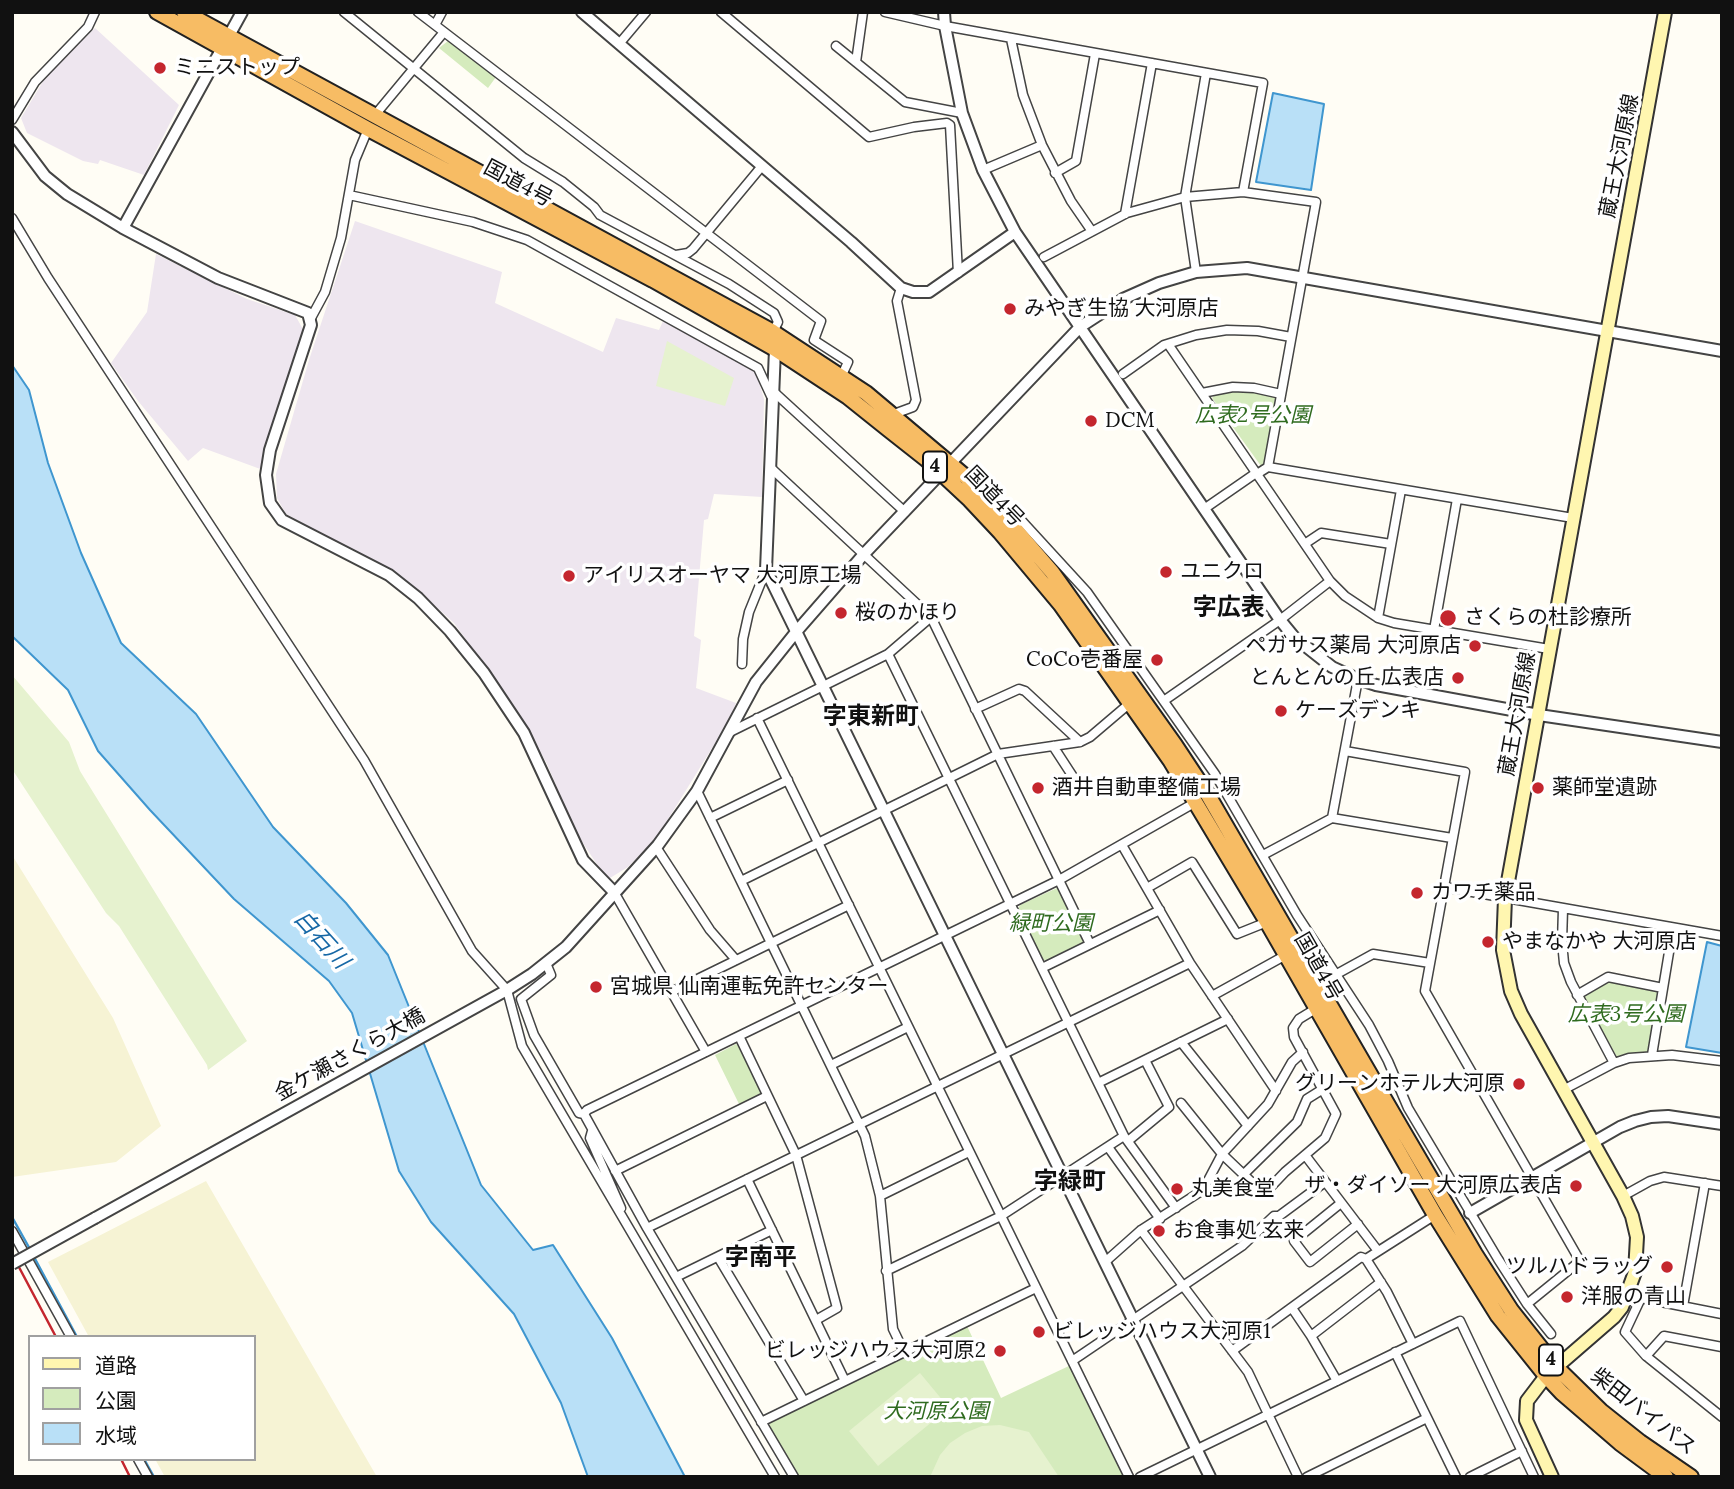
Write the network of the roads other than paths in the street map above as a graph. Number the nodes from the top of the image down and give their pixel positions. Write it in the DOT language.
graph roads {
  1 [pos="95,12"];
  2 [pos="157,12"];
  3 [pos="184,12"];
  4 [pos="242,12"];
  5 [pos="344,12"];
  6 [pos="418,12"];
  7 [pos="442,12"];
  8 [pos="582,12"];
  9 [pos="646,12"];
  10 [pos="721,12"];
  11 [pos="863,12"];
  12 [pos="885,12"];
  13 [pos="944,12"];
  14 [pos="1665,12"];
  15 [pos="435,25"];
  16 [pos="945,26"];
  17 [pos="444,32"];
  18 [pos="1012,39"];
  19 [pos="225,42"];
  20 [pos="619,44"];
  21 [pos="836,46"];
  22 [pos="1095,54"];
  23 [pos="856,62"];
  24 [pos="1152,63"];
  25 [pos="415,68"];
  26 [pos="1206,73"];
  27 [pos="949,110"];
  28 [pos="962,113"];
  29 [pos="12,120"];
  30 [pos="372,122"];
  31 [pos="947,123"];
  32 [pos="12,132"];
  33 [pos="1042,145"];
  34 [pos="762,166"];
  35 [pos="983,170"];
  36 [pos="1055,173"];
  37 [pos="1243,192"];
  38 [pos="349,195"];
  39 [pos="1185,197"];
  40 [pos="1125,214"];
  41 [pos="12,219"];
  42 [pos="123,228"];
  43 [pos="1091,230"];
  44 [pos="706,232"];
  45 [pos="1015,232"];
  46 [pos="675,255"];
  47 [pos="1044,257"];
  48 [pos="1196,272"];
  49 [pos="958,273"];
  50 [pos="1302,276"];
  51 [pos="901,288"];
  52 [pos="311,318"];
  53 [pos="1080,327"];
  54 [pos="1606,330"];
  55 [pos="773,332"];
  56 [pos="1291,337"];
  57 [pos="1168,344"];
  58 [pos="775,349"];
  59 [pos="1722,351"];
  60 [pos="1123,374"];
  61 [pos="842,375"];
  62 [pos="1202,393"];
  63 [pos="1281,394"];
  64 [pos="775,398"];
  65 [pos="894,414"];
  66 [pos="1268,467"];
  67 [pos="946,468"];
  68 [pos="772,469"];
  69 [pos="1257,474"];
  70 [pos="1401,489"];
  71 [pos="1458,499"];
  72 [pos="1204,509"];
  73 [pos="905,512"];
  74 [pos="1004,516"];
  75 [pos="1573,518"];
  76 [pos="1306,543"];
  77 [pos="1391,544"];
  78 [pos="863,554"];
  79 [pos="766,570"];
  80 [pos="1330,581"];
  81 [pos="931,617"];
  82 [pos="1378,618"];
  83 [pos="1280,620"];
  84 [pos="1434,630"];
  85 [pos="796,632"];
  86 [pos="1549,649"];
  87 [pos="888,654"];
  88 [pos="742,664"];
  89 [pos="1358,679"];
  90 [pos="822,686"];
  91 [pos="1165,700"];
  92 [pos="1130,703"];
  93 [pos="975,709"];
  94 [pos="1539,715"];
  95 [pos="757,718"];
  96 [pos="726,734"];
  97 [pos="1080,742"];
  98 [pos="1722,742"];
  99 [pos="1053,746"];
  100 [pos="1345,751"];
  101 [pos="998,754"];
  102 [pos="949,778"];
  103 [pos="788,780"];
  104 [pos="1079,786"];
  105 [pos="697,791"];
  106 [pos="1197,802"];
  107 [pos="883,810"];
  108 [pos="710,818"];
  109 [pos="1332,818"];
  110 [pos="1452,838"];
  111 [pos="819,842"];
  112 [pos="1122,845"];
  113 [pos="656,847"];
  114 [pos="1263,855"];
  115 [pos="1059,880"];
  116 [pos="741,881"];
  117 [pos="1444,887"];
  118 [pos="1147,888"];
  119 [pos="614,892"];
  120 [pos="1505,898"];
  121 [pos="1010,904"];
  122 [pos="849,905"];
  123 [pos="1563,909"];
  124 [pos="1160,910"];
  125 [pos="1267,922"];
  126 [pos="1673,928"];
  127 [pos="944,935"];
  128 [pos="1722,936"];
  129 [pos="771,943"];
  130 [pos="1090,944"];
  131 [pos="1286,954"];
  132 [pos="736,960"];
  133 [pos="546,963"];
  134 [pos="1190,963"];
  135 [pos="1430,963"];
  136 [pos="879,967"];
  137 [pos="1042,968"];
  138 [pos="1335,975"];
  139 [pos="1663,988"];
  140 [pos="507,990"];
  141 [pos="671,992"];
  142 [pos="1577,995"];
  143 [pos="1212,996"];
  144 [pos="802,1005"];
  145 [pos="1317,1008"];
  146 [pos="1228,1019"];
  147 [pos="1068,1022"];
  148 [pos="908,1027"];
  149 [pos="739,1036"];
  150 [pos="1181,1042"];
  151 [pos="706,1052"];
  152 [pos="1303,1052"];
  153 [pos="1003,1054"];
  154 [pos="1652,1055"];
  155 [pos="1145,1060"];
  156 [pos="1722,1061"];
  157 [pos="1614,1063"];
  158 [pos="831,1065"];
  159 [pos="1098,1083"];
  160 [pos="937,1087"];
  161 [pos="1323,1089"];
  162 [pos="1563,1090"];
  163 [pos="1276,1091"];
  164 [pos="768,1096"];
  165 [pos="1181,1103"];
  166 [pos="584,1114"];
  167 [pos="1722,1124"];
  168 [pos="860,1125"];
  169 [pos="1248,1126"];
  170 [pos="592,1131"];
  171 [pos="1126,1138"];
  172 [pos="1592,1144"];
  173 [pos="1108,1147"];
  174 [pos="969,1152"];
  175 [pos="1222,1154"];
  176 [pos="796,1155"];
  177 [pos="1305,1155"];
  178 [pos="615,1171"];
  179 [pos="1244,1174"];
  180 [pos="1063,1176"];
  181 [pos="1532,1178"];
  182 [pos="747,1179"];
  183 [pos="1325,1182"];
  184 [pos="1705,1183"];
  185 [pos="1722,1186"];
  186 [pos="880,1196"];
  187 [pos="1623,1196"];
  188 [pos="1341,1203"];
  189 [pos="1176,1208"];
  190 [pos="1442,1212"];
  191 [pos="1470,1213"];
  192 [pos="1000,1216"];
  193 [pos="1160,1219"];
  194 [pos="624,1221"];
  195 [pos="1357,1224"];
  196 [pos="647,1228"];
  197 [pos="772,1230"];
  198 [pos="1141,1230"];
  199 [pos="12,1231"];
  200 [pos="1378,1251"];
  201 [pos="718,1257"];
  202 [pos="1366,1259"];
  203 [pos="1105,1262"];
  204 [pos="12,1264"];
  205 [pos="886,1271"];
  206 [pos="676,1277"];
  207 [pos="1381,1282"];
  208 [pos="1182,1286"];
  209 [pos="1036,1288"];
  210 [pos="1527,1304"];
  211 [pos="1683,1306"];
  212 [pos="1292,1308"];
  213 [pos="1722,1314"];
  214 [pos="816,1320"];
  215 [pos="1133,1320"];
  216 [pos="1550,1334"];
  217 [pos="70,1335"];
  218 [pos="1311,1336"];
  219 [pos="1413,1344"];
  220 [pos="1722,1347"];
  221 [pos="1232,1351"];
  222 [pos="904,1352"];
  223 [pos="1395,1352"];
  224 [pos="1646,1356"];
  225 [pos="1072,1361"];
  226 [pos="1551,1372"];
  227 [pos="845,1381"];
  228 [pos="1336,1381"];
  229 [pos="804,1401"];
  230 [pos="1268,1415"];
  231 [pos="1427,1418"];
  232 [pos="1722,1418"];
  233 [pos="761,1422"];
  234 [pos="1197,1449"];
  235 [pos="1522,1451"];
  236 [pos="139,1461"];
  237 [pos="148,1477"];
  238 [pos="775,1477"];
  239 [pos="794,1477"];
  240 [pos="1129,1477"];
  241 [pos="1140,1477"];
  242 [pos="1210,1477"];
  243 [pos="1298,1477"];
  244 [pos="1307,1477"];
  245 [pos="1455,1477"];
  246 [pos="1470,1477"];
  247 [pos="1534,1477"];
  248 [pos="1552,1477"];
  249 [pos="1667,1477"];
  250 [pos="1691,1477"];
  1 -- 29 [label="street"];
  2 -- 19 [label="highway, 国道4号 / 4"];
  3 -- 19 [label="highway, 国道4号 / 4"];
  4 -- 19 [label="street"];
  5 -- 25 [label="street"];
  6 -- 15 [label="street"];
  7 -- 15 [label="street"];
  8 -- 20 [label="street"];
  9 -- 20 [label="street"];
  10 -- 31 [label="street"];
  11 -- 23 [label="street"];
  12 -- 16 [label="street"];
  13 -- 16 [label="street"];
  14 -- 54 [label="main road, 蔵王大河原線"];
  15 -- 17 [label="street"];
  16 -- 18 [label="street"];
  16 -- 28 [label="street"];
  17 -- 25 [label="street"];
  17 -- 44 [label="street"];
  18 -- 22 [label="street"];
  18 -- 33 [label="street"];
  19 -- 30 [label="highway, 国道4号 / 4"];
  19 -- 42 [label="street"];
  20 -- 34 [label="street"];
  21 -- 23 [label="street"];
  22 -- 24 [label="street"];
  22 -- 36 [label="street"];
  23 -- 27 [label="street"];
  24 -- 26 [label="street"];
  24 -- 40 [label="street"];
  25 -- 30 [label="street"];
  25 -- 46 [label="street"];
  26 -- 37 [label="street"];
  26 -- 39 [label="street"];
  27 -- 28 [label="street"];
  27 -- 31 [label="street"];
  28 -- 35 [label="street"];
  30 -- 38 [label="street"];
  30 -- 55 [label="highway, 国道4号 / 4"];
  30 -- 58 [label="highway, 国道4号 / 4"];
  31 -- 49 [label="street"];
  32 -- 42 [label="street"];
  33 -- 35 [label="street"];
  33 -- 36 [label="street"];
  34 -- 44 [label="street"];
  34 -- 51 [label="street"];
  35 -- 45 [label="street"];
  36 -- 43 [label="street"];
  37 -- 39 [label="street"];
  37 -- 50 [label="street"];
  38 -- 52 [label="street"];
  38 -- 64 [label="street"];
  39 -- 40 [label="street"];
  39 -- 48 [label="street"];
  40 -- 43 [label="street"];
  41 -- 140 [label="street"];
  42 -- 52 [label="street"];
  43 -- 47 [label="street"];
  44 -- 46 [label="street"];
  44 -- 61 [label="street"];
  45 -- 49 [label="street"];
  45 -- 53 [label="street"];
  46 -- 55 [label="street"];
  48 -- 50 [label="street, 金ケ瀬さくら大橋"];
  48 -- 53 [label="street, 金ケ瀬さくら大橋"];
  49 -- 51 [label="street"];
  50 -- 54 [label="street, 金ケ瀬さくら大橋"];
  50 -- 56 [label="street"];
  51 -- 65 [label="street"];
  52 -- 119 [label="street"];
  53 -- 67 [label="street, 金ケ瀬さくら大橋"];
  53 -- 72 [label="street"];
  54 -- 59 [label="street, 金ケ瀬さくら大橋"];
  54 -- 75 [label="main road, 蔵王大河原線"];
  55 -- 61 [label="highway, 国道4号 / 4"];
  56 -- 57 [label="street"];
  56 -- 63 [label="street"];
  57 -- 60 [label="street"];
  57 -- 62 [label="street"];
  58 -- 64 [label="street"];
  58 -- 67 [label="highway, 国道4号 / 4"];
  61 -- 65 [label="highway, 国道4号 / 4"];
  62 -- 63 [label="street"];
  62 -- 69 [label="street"];
  63 -- 66 [label="street"];
  64 -- 68 [label="street"];
  64 -- 73 [label="street"];
  65 -- 67 [label="highway, 国道4号 / 4"];
  66 -- 69 [label="street"];
  66 -- 70 [label="street"];
  67 -- 73 [label="street, 金ケ瀬さくら大橋"];
  67 -- 74 [label="highway, 国道4号 / 4"];
  67 -- 92 [label="highway, 国道4号 / 4"];
  68 -- 78 [label="street"];
  68 -- 79 [label="street"];
  69 -- 72 [label="street"];
  69 -- 76 [label="street"];
  70 -- 71 [label="street"];
  70 -- 77 [label="street"];
  71 -- 75 [label="street"];
  71 -- 84 [label="street"];
  72 -- 83 [label="street"];
  73 -- 78 [label="street, 金ケ瀬さくら大橋"];
  74 -- 91 [label="street"];
  74 -- 190 [label="highway, 国道4号 / 4"];
  75 -- 86 [label="main road, 蔵王大河原線"];
  76 -- 77 [label="street"];
  76 -- 80 [label="street"];
  77 -- 82 [label="street"];
  78 -- 81 [label="street"];
  78 -- 85 [label="street, 金ケ瀬さくら大橋"];
  79 -- 85 [label="street"];
  79 -- 88 [label="street"];
  80 -- 82 [label="street"];
  80 -- 83 [label="street"];
  81 -- 87 [label="street"];
  81 -- 93 [label="street"];
  82 -- 84 [label="street"];
  83 -- 89 [label="street"];
  83 -- 91 [label="street"];
  84 -- 86 [label="street"];
  85 -- 90 [label="street"];
  85 -- 96 [label="street, 金ケ瀬さくら大橋"];
  86 -- 94 [label="main road, 蔵王大河原線"];
  87 -- 90 [label="street"];
  87 -- 102 [label="street"];
  89 -- 94 [label="street"];
  89 -- 100 [label="street"];
  90 -- 95 [label="street"];
  90 -- 107 [label="street"];
  91 -- 114 [label="street"];
  92 -- 97 [label="street"];
  92 -- 106 [label="highway, 国道4号 / 4"];
  93 -- 97 [label="street"];
  93 -- 101 [label="street"];
  94 -- 98 [label="street"];
  94 -- 120 [label="main road, 蔵王大河原線"];
  95 -- 96 [label="street"];
  95 -- 103 [label="street"];
  96 -- 105 [label="street, 金ケ瀬さくら大橋"];
  97 -- 99 [label="street"];
  99 -- 101 [label="street"];
  99 -- 104 [label="street"];
  100 -- 109 [label="street"];
  100 -- 110 [label="street"];
  101 -- 102 [label="street"];
  101 -- 115 [label="street"];
  102 -- 107 [label="street"];
  102 -- 121 [label="street"];
  103 -- 108 [label="street"];
  103 -- 111 [label="street"];
  105 -- 108 [label="street"];
  105 -- 113 [label="street, 金ケ瀬さくら大橋"];
  106 -- 112 [label="street"];
  106 -- 125 [label="highway, 国道4号 / 4"];
  107 -- 111 [label="street"];
  107 -- 127 [label="street"];
  108 -- 116 [label="street"];
  109 -- 110 [label="street"];
  109 -- 114 [label="street"];
  110 -- 117 [label="street"];
  111 -- 116 [label="street"];
  111 -- 122 [label="street"];
  112 -- 115 [label="street"];
  112 -- 118 [label="street"];
  113 -- 119 [label="street, 金ケ瀬さくら大橋"];
  113 -- 132 [label="street"];
  114 -- 138 [label="street"];
  115 -- 121 [label="street"];
  115 -- 130 [label="street"];
  116 -- 129 [label="street"];
  117 -- 120 [label="street"];
  117 -- 135 [label="street"];
  118 -- 124 [label="street"];
  118 -- 125 [label="street"];
  119 -- 133 [label="street, 金ケ瀬さくら大橋"];
  119 -- 141 [label="street"];
  120 -- 123 [label="street"];
  120 -- 162 [label="main road, 蔵王大河原線"];
  121 -- 127 [label="street"];
  121 -- 137 [label="street"];
  122 -- 129 [label="street"];
  122 -- 136 [label="street"];
  123 -- 126 [label="street"];
  123 -- 142 [label="street"];
  124 -- 130 [label="street"];
  124 -- 134 [label="street"];
  125 -- 131 [label="highway, 国道4号 / 4"];
  126 -- 128 [label="street"];
  126 -- 139 [label="street"];
  127 -- 136 [label="street"];
  127 -- 153 [label="street"];
  129 -- 132 [label="street"];
  129 -- 144 [label="street"];
  130 -- 137 [label="street"];
  131 -- 143 [label="street"];
  131 -- 145 [label="highway, 国道4号 / 4"];
  132 -- 141 [label="street"];
  133 -- 140 [label="street, 金ケ瀬さくら大橋"];
  133 -- 166 [label="street"];
  134 -- 143 [label="street"];
  134 -- 147 [label="street"];
  135 -- 138 [label="street"];
  135 -- 181 [label="street"];
  136 -- 144 [label="street"];
  136 -- 148 [label="street"];
  137 -- 147 [label="street"];
  138 -- 191 [label="street"];
  139 -- 142 [label="street"];
  139 -- 154 [label="street"];
  140 -- 194 [label="street"];
  140 -- 204 [label="street, 金ケ瀬さくら大橋, bridge"];
  141 -- 151 [label="street"];
  142 -- 157 [label="street"];
  143 -- 146 [label="street"];
  144 -- 149 [label="street"];
  144 -- 158 [label="street"];
  145 -- 152 [label="street"];
  145 -- 190 [label="highway, 国道4号 / 4"];
  146 -- 150 [label="street"];
  146 -- 163 [label="street"];
  147 -- 153 [label="street"];
  147 -- 159 [label="street"];
  148 -- 158 [label="street"];
  148 -- 160 [label="street"];
  149 -- 151 [label="street"];
  149 -- 164 [label="street"];
  150 -- 155 [label="street"];
  150 -- 169 [label="street"];
  151 -- 166 [label="street"];
  152 -- 161 [label="street"];
  152 -- 163 [label="street"];
  153 -- 160 [label="street"];
  153 -- 180 [label="street"];
  154 -- 156 [label="street"];
  154 -- 157 [label="street"];
  155 -- 159 [label="street"];
  155 -- 171 [label="street"];
  157 -- 162 [label="street"];
  158 -- 168 [label="street"];
  159 -- 171 [label="street"];
  160 -- 168 [label="street"];
  160 -- 174 [label="street"];
  161 -- 177 [label="street"];
  161 -- 179 [label="street"];
  162 -- 172 [label="main road, 蔵王大河原線"];
  163 -- 169 [label="street"];
  164 -- 176 [label="street"];
  164 -- 178 [label="street"];
  165 -- 175 [label="street"];
  166 -- 170 [label="street"];
  167 -- 172 [label="street"];
  168 -- 176 [label="street"];
  168 -- 186 [label="street"];
  169 -- 175 [label="street"];
  170 -- 178 [label="street"];
  170 -- 194 [label="street"];
  171 -- 173 [label="street"];
  171 -- 189 [label="street"];
  172 -- 181 [label="street"];
  172 -- 187 [label="main road, 蔵王大河原線"];
  173 -- 180 [label="street"];
  173 -- 193 [label="street"];
  174 -- 186 [label="street"];
  174 -- 192 [label="street"];
  175 -- 179 [label="street"];
  175 -- 189 [label="street"];
  176 -- 182 [label="street"];
  176 -- 214 [label="street"];
  177 -- 179 [label="street"];
  177 -- 183 [label="street"];
  178 -- 196 [label="street"];
  180 -- 192 [label="street"];
  180 -- 203 [label="street"];
  181 -- 191 [label="street"];
  181 -- 210 [label="street"];
  182 -- 196 [label="street"];
  182 -- 197 [label="street"];
  183 -- 188 [label="street"];
  183 -- 208 [label="street"];
  184 -- 185 [label="street"];
  184 -- 187 [label="street"];
  184 -- 211 [label="street"];
  186 -- 205 [label="street"];
  187 -- 226 [label="main road, 蔵王大河原線"];
  188 -- 195 [label="street"];
  188 -- 195 [label="street"];
  189 -- 193 [label="street"];
  190 -- 200 [label="street"];
  190 -- 226 [label="highway, 柴田バイパス / 4"];
  191 -- 210 [label="street"];
  192 -- 205 [label="street"];
  192 -- 209 [label="street"];
  193 -- 198 [label="street"];
  194 -- 238 [label="street"];
  195 -- 200 [label="street"];
  196 -- 206 [label="street"];
  197 -- 201 [label="street"];
  197 -- 214 [label="street"];
  198 -- 203 [label="street"];
  198 -- 208 [label="street"];
  199 -- 217 [label="street"];
  200 -- 202 [label="street"];
  201 -- 206 [label="street"];
  201 -- 229 [label="street"];
  202 -- 207 [label="street"];
  202 -- 212 [label="street"];
  203 -- 215 [label="street"];
  205 -- 222 [label="street"];
  206 -- 233 [label="street"];
  207 -- 218 [label="street"];
  207 -- 219 [label="street"];
  208 -- 215 [label="street"];
  208 -- 221 [label="street"];
  209 -- 222 [label="street"];
  209 -- 225 [label="street"];
  210 -- 216 [label="street"];
  211 -- 213 [label="street"];
  211 -- 224 [label="street"];
  212 -- 218 [label="street"];
  212 -- 221 [label="street"];
  214 -- 227 [label="street"];
  215 -- 225 [label="street"];
  215 -- 234 [label="street"];
  218 -- 228 [label="street"];
  219 -- 223 [label="street"];
  219 -- 235 [label="street"];
  220 -- 224 [label="street"];
  221 -- 230 [label="street"];
  222 -- 227 [label="street"];
  223 -- 228 [label="street"];
  223 -- 231 [label="street"];
  224 -- 232 [label="street"];
  225 -- 240 [label="street"];
  226 -- 248 [label="main road, 蔵王大河原線"];
  226 -- 249 [label="highway, 柴田バイパス / 4"];
  226 -- 250 [label="highway, 柴田バイパス / 4"];
  227 -- 229 [label="street"];
  228 -- 230 [label="street"];
  229 -- 233 [label="street"];
  230 -- 234 [label="street"];
  230 -- 243 [label="street"];
  231 -- 244 [label="street"];
  231 -- 245 [label="street"];
  233 -- 239 [label="street"];
  234 -- 241 [label="street"];
  234 -- 242 [label="street"];
  235 -- 246 [label="street"];
  235 -- 247 [label="street"];
  236 -- 237 [label="street"];
}
